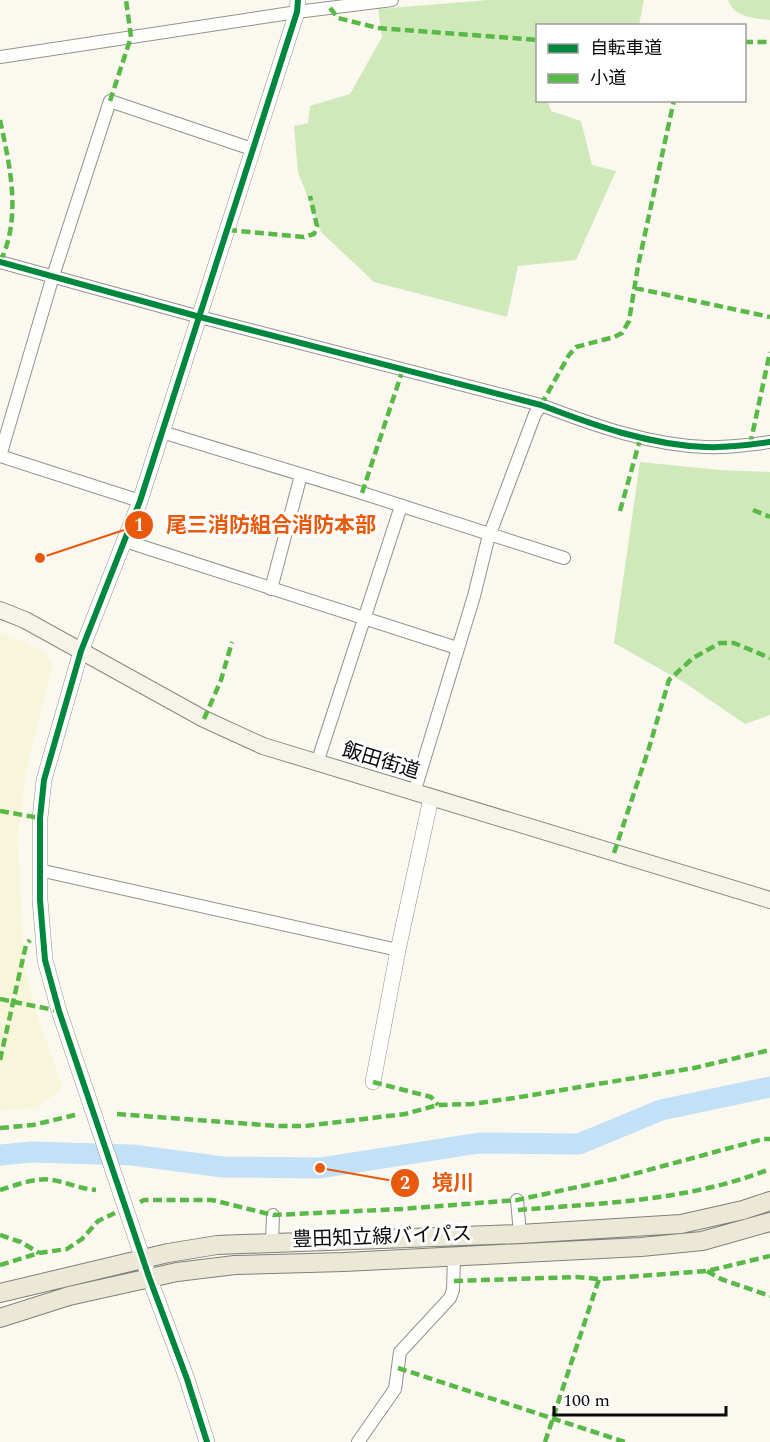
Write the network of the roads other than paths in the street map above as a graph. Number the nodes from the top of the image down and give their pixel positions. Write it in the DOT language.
graph roads {
  1 [pos="392,0"];
  2 [pos="297,6"];
  3 [pos="0,57"];
  4 [pos="252,149"];
  5 [pos="0,262"];
  6 [pos="53,276"];
  7 [pos="200,317"];
  8 [pos="541,405"];
  9 [pos="162,432"];
  10 [pos="770,442"];
  11 [pos="0,456"];
  12 [pos="301,475"];
  13 [pos="140,501"];
  14 [pos="401,506"];
  15 [pos="491,533"];
  16 [pos="125,541"];
  17 [pos="564,558"];
  18 [pos="271,589"];
  19 [pos="0,610"];
  20 [pos="364,619"];
  21 [pos="458,648"];
  22 [pos="81,651"];
  23 [pos="317,763"];
  24 [pos="414,793"];
  25 [pos="432,798"];
  26 [pos="39,870"];
  27 [pos="770,900"];
  28 [pos="398,950"];
  29 [pos="373,1082"];
  30 [pos="517,1200"];
  31 [pos="770,1201"];
  32 [pos="273,1215"];
  33 [pos="770,1222"];
  34 [pos="520,1234"];
  35 [pos="272,1243"];
  36 [pos="454,1257"];
  37 [pos="143,1259"];
  38 [pos="149,1277"];
  39 [pos="0,1293"];
  40 [pos="0,1318"];
  41 [pos="207,1442"];
  42 [pos="358,1442"];
  1 -- 2 [label="street"];
  2 -- 3 [label="street"];
  2 -- 4 [label="street"];
  4 -- 6 [label="street"];
  4 -- 7 [label="street"];
  5 -- 6 [label="street"];
  6 -- 7 [label="street"];
  6 -- 11 [label="street"];
  7 -- 8 [label="street"];
  7 -- 9 [label="street"];
  8 -- 10 [label="street"];
  8 -- 15 [label="street"];
  9 -- 12 [label="street"];
  9 -- 13 [label="street"];
  11 -- 13 [label="street"];
  12 -- 14 [label="street"];
  12 -- 18 [label="street"];
  13 -- 16 [label="street"];
  14 -- 15 [label="street"];
  14 -- 20 [label="street"];
  15 -- 17 [label="street"];
  15 -- 21 [label="street"];
  16 -- 18 [label="street"];
  16 -- 22 [label="street"];
  18 -- 20 [label="street"];
  19 -- 22 [label="main road, 飯田街道"];
  20 -- 21 [label="street"];
  20 -- 23 [label="street"];
  21 -- 24 [label="street"];
  22 -- 23 [label="main road, 飯田街道"];
  22 -- 26 [label="street"];
  23 -- 24 [label="main road, 飯田街道"];
  24 -- 25 [label="main road, 飯田街道"];
  25 -- 27 [label="main road, 飯田街道"];
  25 -- 28 [label="street"];
  26 -- 28 [label="street"];
  26 -- 37 [label="street"];
  28 -- 29 [label="street"];
  30 -- 34 [label="street"];
  31 -- 34 [label="main road, 豊田知立線バイパス"];
  32 -- 35 [label="street"];
  33 -- 36 [label="main road, 豊田知立線バイパス"];
  34 -- 35 [label="main road, 豊田知立線バイパス"];
  35 -- 37 [label="main road, 豊田知立線バイパス"];
  36 -- 38 [label="main road, 豊田知立線バイパス"];
  36 -- 42 [label="street"];
  37 -- 38 [label="street"];
  37 -- 39 [label="main road, 豊田知立線バイパス"];
  38 -- 40 [label="main road, 豊田知立線バイパス"];
  38 -- 41 [label="street"];
}
